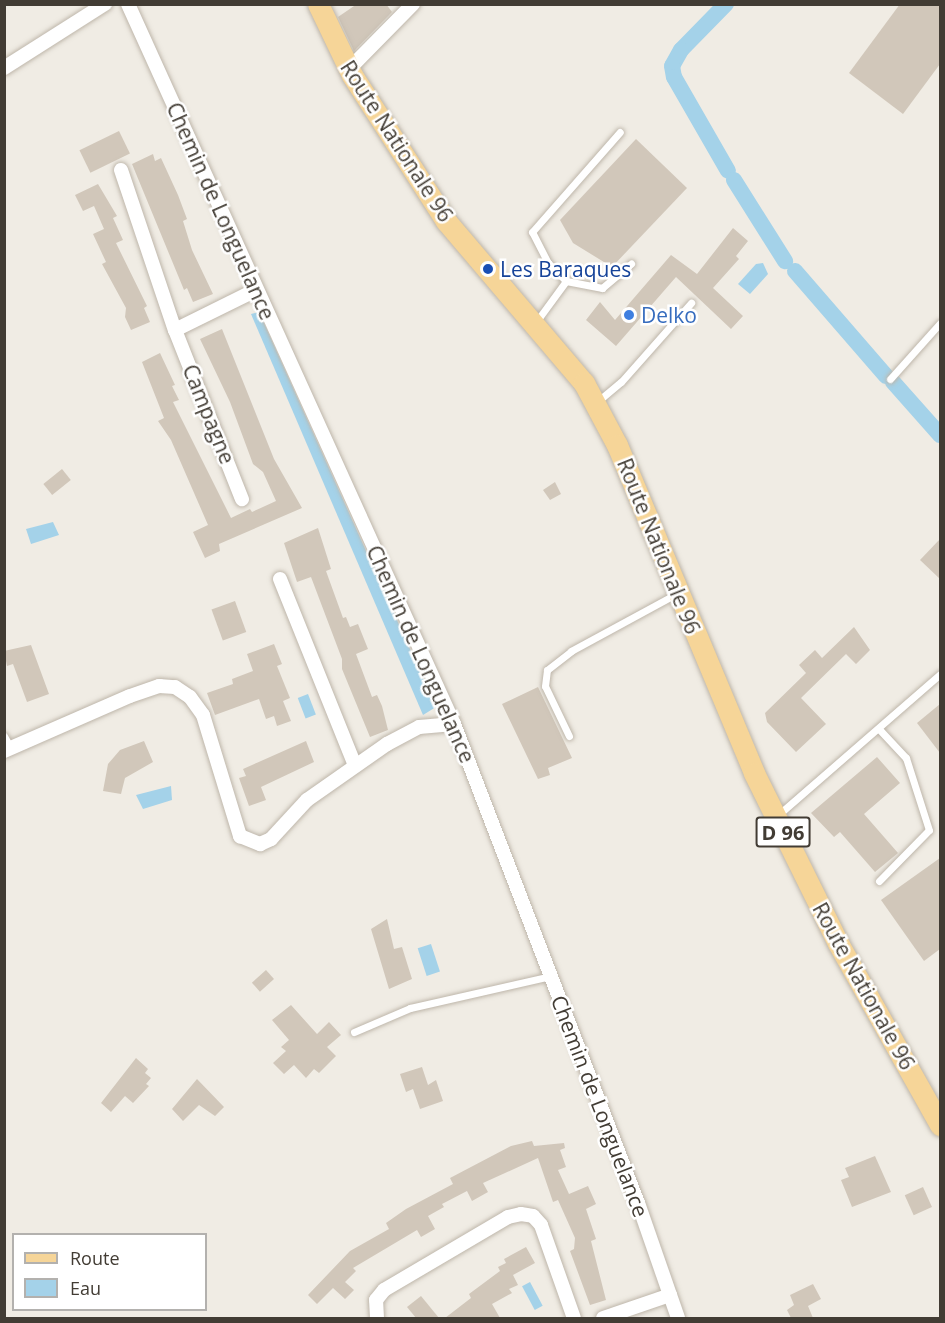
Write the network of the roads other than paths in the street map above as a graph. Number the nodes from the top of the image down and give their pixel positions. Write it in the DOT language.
graph roads {
  1 [pos="105,4"];
  2 [pos="128,4"];
  3 [pos="318,4"];
  4 [pos="413,4"];
  5 [pos="4,68"];
  6 [pos="349,69"];
  7 [pos="620,132"];
  8 [pos="121,170"];
  9 [pos="631,264"];
  10 [pos="566,281"];
  11 [pos="256,290"];
  12 [pos="691,303"];
  13 [pos="536,322"];
  14 [pos="940,324"];
  15 [pos="175,330"];
  16 [pos="890,379"];
  17 [pos="595,403"];
  18 [pos="242,499"];
  19 [pos="280,579"];
  20 [pos="678,593"];
  21 [pos="940,674"];
  22 [pos="454,724"];
  23 [pos="879,729"];
  24 [pos="4,736"];
  25 [pos="569,736"];
  26 [pos="8,750"];
  27 [pos="356,766"];
  28 [pos="776,816"];
  29 [pos="879,881"];
  30 [pos="551,976"];
  31 [pos="354,1032"];
  32 [pos="940,1125"];
  33 [pos="670,1295"];
  34 [pos="377,1318"];
  35 [pos="574,1318"];
  36 [pos="603,1318"];
  37 [pos="678,1318"];
  1 -- 5 [label="street"];
  2 -- 11 [label="street, Chemin de Longuelance"];
  3 -- 6 [label="main road, Route Nationale 96 / D 96"];
  4 -- 6 [label="street"];
  6 -- 13 [label="main road, Route Nationale 96 / D 96"];
  7 -- 10 [label="lane"];
  8 -- 15 [label="street, Campagne"];
  9 -- 10 [label="lane"];
  10 -- 13 [label="lane"];
  11 -- 15 [label="street"];
  11 -- 22 [label="street, Chemin de Longuelance"];
  12 -- 17 [label="lane"];
  13 -- 17 [label="main road, Route Nationale 96 / D 96"];
  14 -- 16 [label="lane"];
  15 -- 18 [label="street, Campagne"];
  17 -- 20 [label="main road, Route Nationale 96 / D 96"];
  19 -- 27 [label="street"];
  20 -- 25 [label="lane"];
  20 -- 28 [label="main road, Route Nationale 96 / D 96"];
  21 -- 23 [label="lane"];
  22 -- 27 [label="street"];
  22 -- 30 [label="street, Chemin de Longuelance"];
  23 -- 28 [label="lane"];
  23 -- 29 [label="lane"];
  24 -- 26 [label="lane"];
  26 -- 27 [label="street"];
  28 -- 32 [label="main road, Route Nationale 96 / D 96"];
  30 -- 31 [label="lane"];
  30 -- 33 [label="street, Chemin de Longuelance"];
  33 -- 36 [label="street"];
  33 -- 37 [label="street, Chemin de Longuelance"];
  34 -- 35 [label="street"];
}
